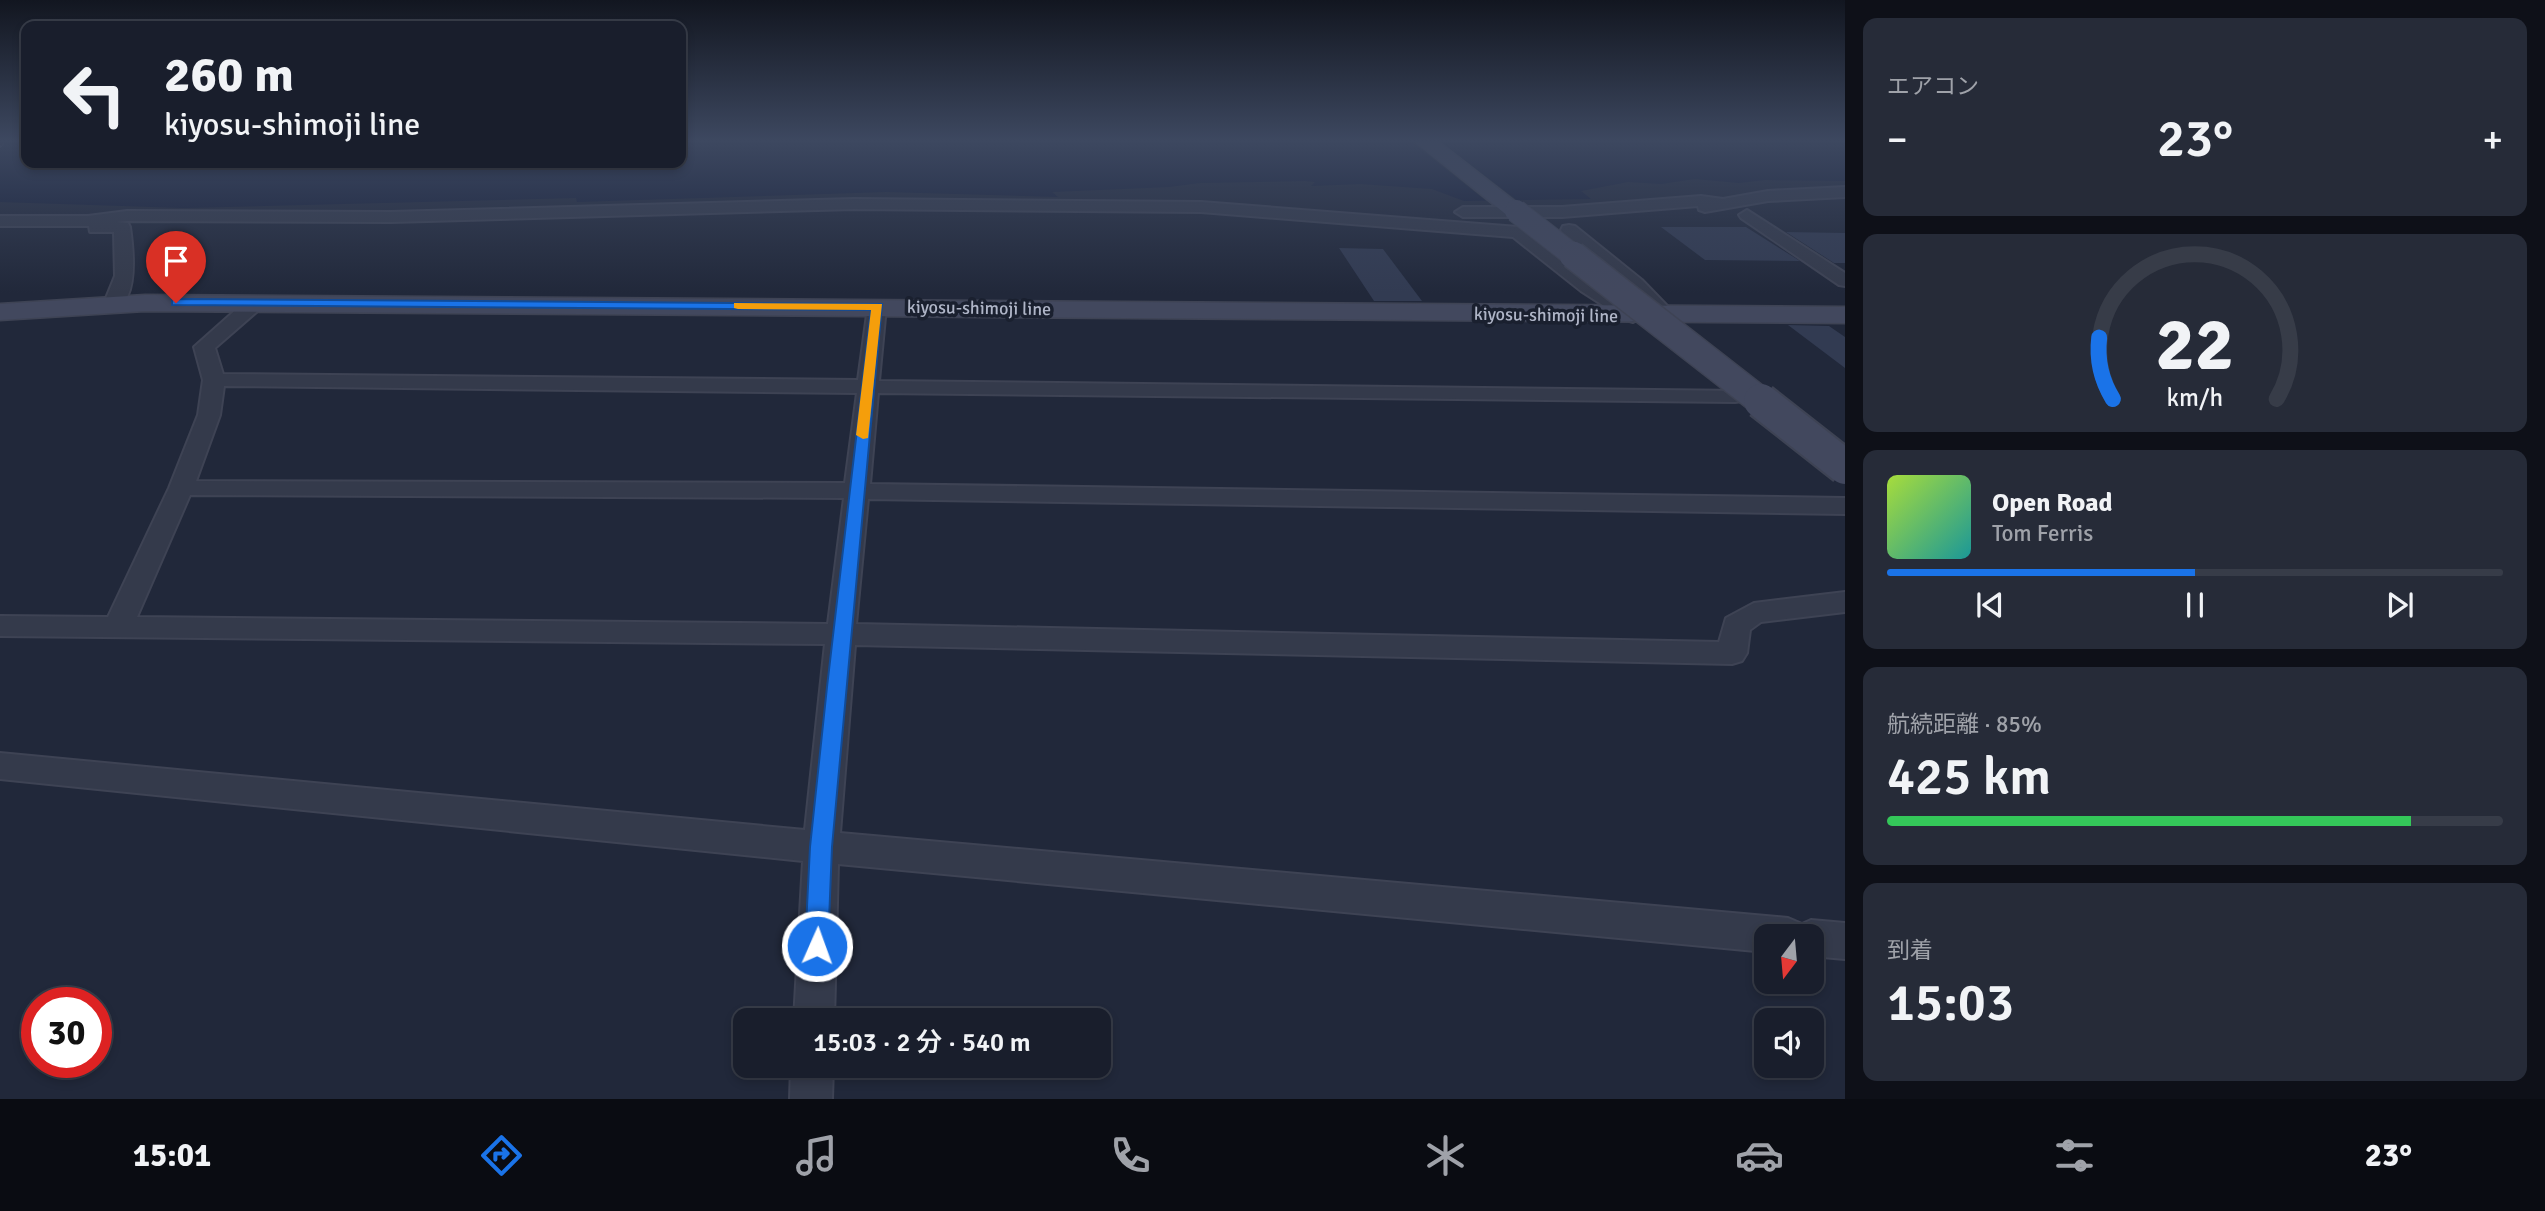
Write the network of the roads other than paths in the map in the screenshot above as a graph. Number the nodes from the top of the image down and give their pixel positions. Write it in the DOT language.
graph roads {
  1 [pos="1490,191"];
  2 [pos="1845,192"];
  3 [pos="1723,204"];
  4 [pos="1517,212"];
  5 [pos="1747,215"];
  6 [pos="1311,217"];
  7 [pos="0,223"];
  8 [pos="1845,281"];
  9 [pos="113,303"];
  10 [pos="255,303"];
  11 [pos="877,307"];
  12 [pos="0,312"];
  13 [pos="1665,315"];
  14 [pos="1845,315"];
  15 [pos="1633,316"];
  16 [pos="214,380"];
  17 [pos="869,386"];
  18 [pos="1735,396"];
  19 [pos="1845,449"];
  20 [pos="1845,467"];
  21 [pos="1845,482"];
  22 [pos="181,488"];
  23 [pos="857,491"];
  24 [pos="1845,506"];
  25 [pos="1845,602"];
  26 [pos="0,626"];
  27 [pos="117,629"];
  28 [pos="841,634"];
  29 [pos="0,765"];
  30 [pos="821,847"];
  31 [pos="1754,933"];
  32 [pos="1824,939"];
  33 [pos="1845,941"];
  34 [pos="814,1008"];
  35 [pos="812,1078"];
  36 [pos="811,1099"];
  1 -- 4 [label="main road"];
  2 -- 3 [label="street"];
  3 -- 4 [label="street"];
  3 -- 13 [label="street"];
  4 -- 6 [label="street"];
  4 -- 20 [label="main road, bridge"];
  5 -- 8 [label="street"];
  6 -- 7 [label="street"];
  6 -- 15 [label="street"];
  7 -- 9 [label="street"];
  9 -- 10 [label="main road, kiyosu-shimoji line"];
  9 -- 12 [label="main road, kiyosu-shimoji line"];
  10 -- 11 [label="main road, kiyosu-shimoji line"];
  10 -- 16 [label="street"];
  11 -- 15 [label="main road, kiyosu-shimoji line"];
  11 -- 17 [label="street"];
  13 -- 14 [label="main road, kiyosu-shimoji line"];
  13 -- 15 [label="main road, kiyosu-shimoji line"];
  13 -- 19 [label="main road"];
  15 -- 18 [label="main road"];
  16 -- 17 [label="street"];
  16 -- 22 [label="street"];
  17 -- 18 [label="street"];
  17 -- 23 [label="street"];
  18 -- 21 [label="main road"];
  22 -- 23 [label="street"];
  22 -- 27 [label="street"];
  23 -- 24 [label="street"];
  23 -- 28 [label="street"];
  25 -- 28 [label="street"];
  26 -- 27 [label="street"];
  27 -- 28 [label="street"];
  28 -- 30 [label="street"];
  29 -- 30 [label="street"];
  30 -- 31 [label="street"];
  30 -- 34 [label="street"];
  32 -- 33 [label="street"];
  35 -- 36 [label="street"];
}
